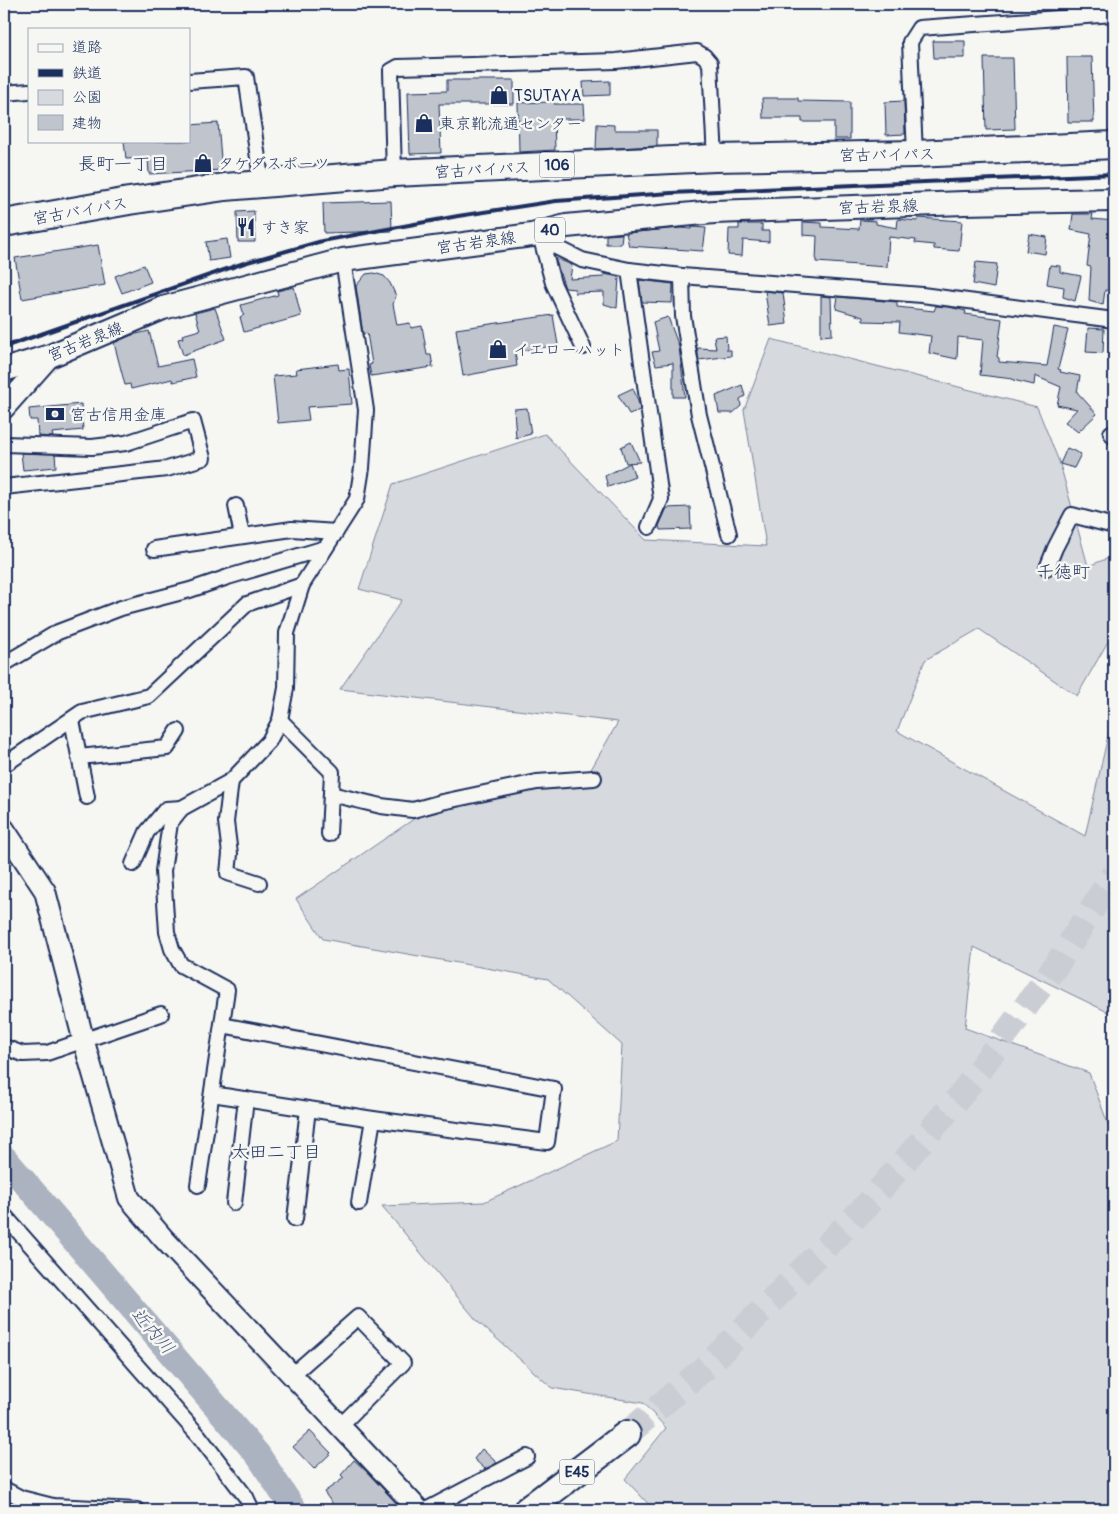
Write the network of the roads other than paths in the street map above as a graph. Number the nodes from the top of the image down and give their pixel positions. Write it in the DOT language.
graph roads {
  1 [pos="1114,14"];
  2 [pos="190,81"];
  3 [pos="28,91"];
  4 [pos="4,93"];
  5 [pos="1114,145"];
  6 [pos="915,154"];
  7 [pos="715,158"];
  8 [pos="394,173"];
  9 [pos="262,185"];
  10 [pos="1114,200"];
  11 [pos="4,223"];
  12 [pos="536,237"];
  13 [pos="343,260"];
  14 [pos="629,270"];
  15 [pos="682,276"];
  16 [pos="1114,320"];
  17 [pos="584,347"];
  18 [pos="50,356"];
  19 [pos="4,370"];
  20 [pos="4,408"];
  21 [pos="4,444"];
  22 [pos="4,487"];
  23 [pos="236,506"];
  24 [pos="1114,526"];
  25 [pos="649,527"];
  26 [pos="336,532"];
  27 [pos="729,534"];
  28 [pos="242,536"];
  29 [pos="325,548"];
  30 [pos="154,549"];
  31 [pos="1046,568"];
  32 [pos="302,585"];
  33 [pos="4,664"];
  34 [pos="72,720"];
  35 [pos="280,720"];
  36 [pos="178,731"];
  37 [pos="79,758"];
  38 [pos="4,765"];
  39 [pos="594,778"];
  40 [pos="231,781"];
  41 [pos="331,794"];
  42 [pos="86,798"];
  43 [pos="182,808"];
  44 [pos="4,829"];
  45 [pos="329,834"];
  46 [pos="133,864"];
  47 [pos="259,883"];
  48 [pos="161,1014"];
  49 [pos="222,1025"];
  50 [pos="84,1042"];
  51 [pos="4,1048"];
  52 [pos="212,1094"];
  53 [pos="246,1099"];
  54 [pos="308,1109"];
  55 [pos="374,1119"];
  56 [pos="198,1185"];
  57 [pos="234,1203"];
  58 [pos="359,1204"];
  59 [pos="4,1215"];
  60 [pos="295,1219"];
  61 [pos="292,1375"];
  62 [pos="340,1426"];
  63 [pos="627,1434"];
  64 [pos="527,1457"];
  65 [pos="4,1489"];
  66 [pos="137,1510"];
  67 [pos="252,1510"];
  68 [pos="419,1510"];
  69 [pos="426,1510"];
  70 [pos="527,1510"];
  1 -- 6 [label="street"];
  2 -- 9 [label="street"];
  3 -- 4 [label="street"];
  5 -- 6 [label="highway, 宮古バイパス / 106"];
  6 -- 7 [label="highway, 宮古バイパス / 106"];
  7 -- 8 [label="highway, 宮古バイパス / 106"];
  7 -- 8 [label="street"];
  8 -- 9 [label="highway, 宮古バイパス / 106"];
  9 -- 11 [label="highway, 宮古バイパス / 106"];
  10 -- 12 [label="main road, 宮古岩泉線 / 40"];
  12 -- 13 [label="main road, 宮古岩泉線 / 40"];
  12 -- 14 [label="street"];
  12 -- 17 [label="street"];
  13 -- 18 [label="main road, 宮古岩泉線 / 40"];
  13 -- 26 [label="street"];
  14 -- 15 [label="street"];
  14 -- 25 [label="street"];
  15 -- 16 [label="street"];
  15 -- 27 [label="street"];
  18 -- 19 [label="main road, 宮古岩泉線 / 40"];
  18 -- 20 [label="street"];
  21 -- 22 [label="street"];
  23 -- 28 [label="street"];
  24 -- 31 [label="street"];
  26 -- 28 [label="street"];
  26 -- 29 [label="street"];
  28 -- 30 [label="street"];
  29 -- 32 [label="street"];
  29 -- 33 [label="street"];
  32 -- 34 [label="street"];
  32 -- 35 [label="street"];
  34 -- 37 [label="street"];
  34 -- 38 [label="street"];
  35 -- 40 [label="street"];
  35 -- 41 [label="street"];
  36 -- 37 [label="street"];
  37 -- 42 [label="street"];
  39 -- 41 [label="street"];
  40 -- 43 [label="street"];
  40 -- 47 [label="street"];
  41 -- 45 [label="street"];
  43 -- 46 [label="street"];
  43 -- 49 [label="street"];
  44 -- 50 [label="street"];
  48 -- 50 [label="street"];
  49 -- 52 [label="street"];
  49 -- 55 [label="street"];
  50 -- 51 [label="street"];
  50 -- 61 [label="street"];
  52 -- 53 [label="street"];
  52 -- 56 [label="street"];
  53 -- 54 [label="street"];
  53 -- 57 [label="street"];
  54 -- 55 [label="street"];
  54 -- 60 [label="street"];
  55 -- 58 [label="street"];
  59 -- 67 [label="street"];
  61 -- 62 [label="street"];
  61 -- 62 [label="street"];
  62 -- 68 [label="street"];
  63 -- 70 [label="highway, E45"];
  64 -- 69 [label="street"];
  65 -- 66 [label="street"];
}
